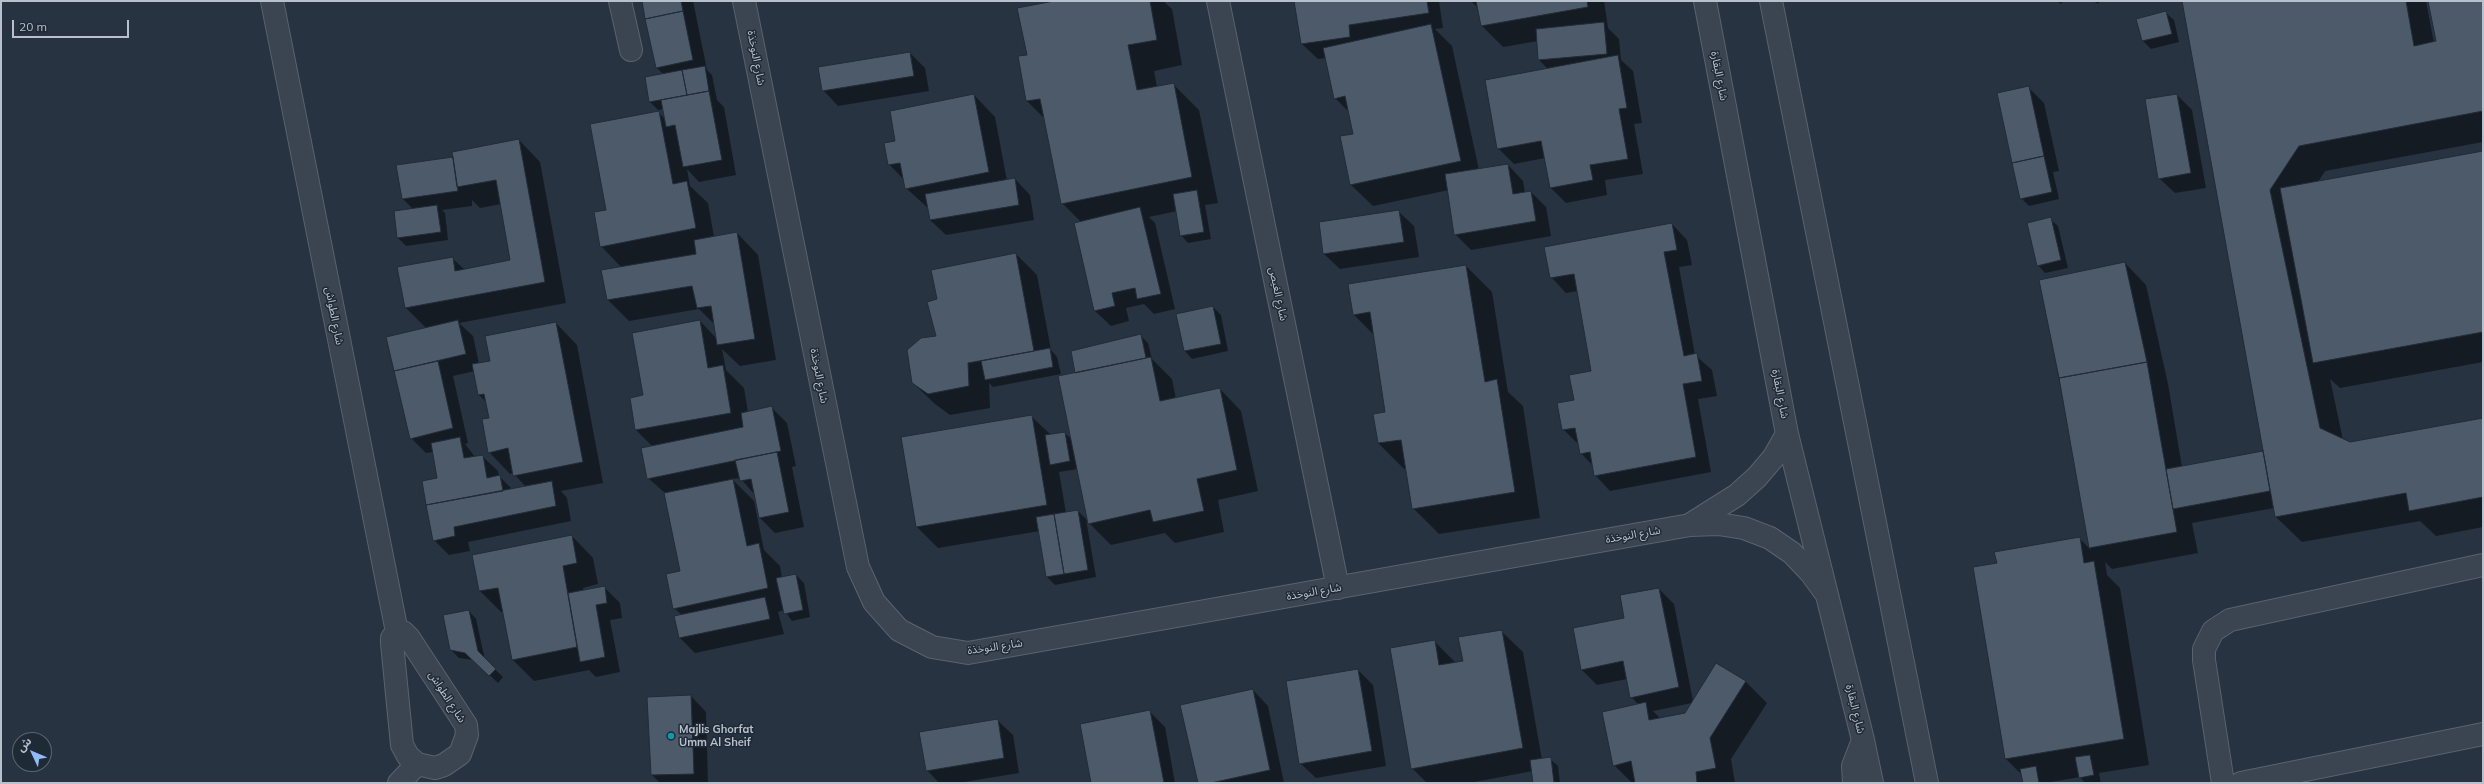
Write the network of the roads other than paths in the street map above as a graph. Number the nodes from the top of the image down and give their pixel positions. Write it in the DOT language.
graph roads {
  1 [pos="272,1"];
  2 [pos="620,1"];
  3 [pos="744,1"];
  4 [pos="1218,1"];
  5 [pos="1705,1"];
  6 [pos="1771,1"];
  7 [pos="631,50"];
  8 [pos="1787,434"];
  9 [pos="1690,525"];
  10 [pos="2483,565"];
  11 [pos="1338,588"];
  12 [pos="1827,595"];
  13 [pos="397,632"];
  14 [pos="2483,734"];
  15 [pos="1863,740"];
  16 [pos="417,764"];
  17 [pos="399,783"];
  18 [pos="1854,783"];
  19 [pos="1872,783"];
  20 [pos="1927,783"];
  21 [pos="2223,783"];
  22 [pos="2241,783"];
  1 -- 13 [label="street, شارع الطواش"];
  2 -- 7 [label="street"];
  3 -- 11 [label="street, شارع النوخذة"];
  4 -- 11 [label="street, شارع الغيص"];
  5 -- 8 [label="street, شارع البقارة"];
  6 -- 20 [label="street"];
  8 -- 9 [label="street, شارع النوخذة"];
  8 -- 12 [label="street, شارع البقارة"];
  9 -- 11 [label="street, شارع النوخذة"];
  9 -- 12 [label="street, شارع النوخذة"];
  10 -- 21 [label="street"];
  12 -- 15 [label="street, شارع البقارة"];
  13 -- 16 [label="street, شارع الطواش"];
  13 -- 16 [label="street, شارع الطواش"];
  14 -- 22 [label="street"];
  15 -- 18 [label="street"];
  15 -- 19 [label="street, شارع البقارة"];
  16 -- 17 [label="street"];
}
